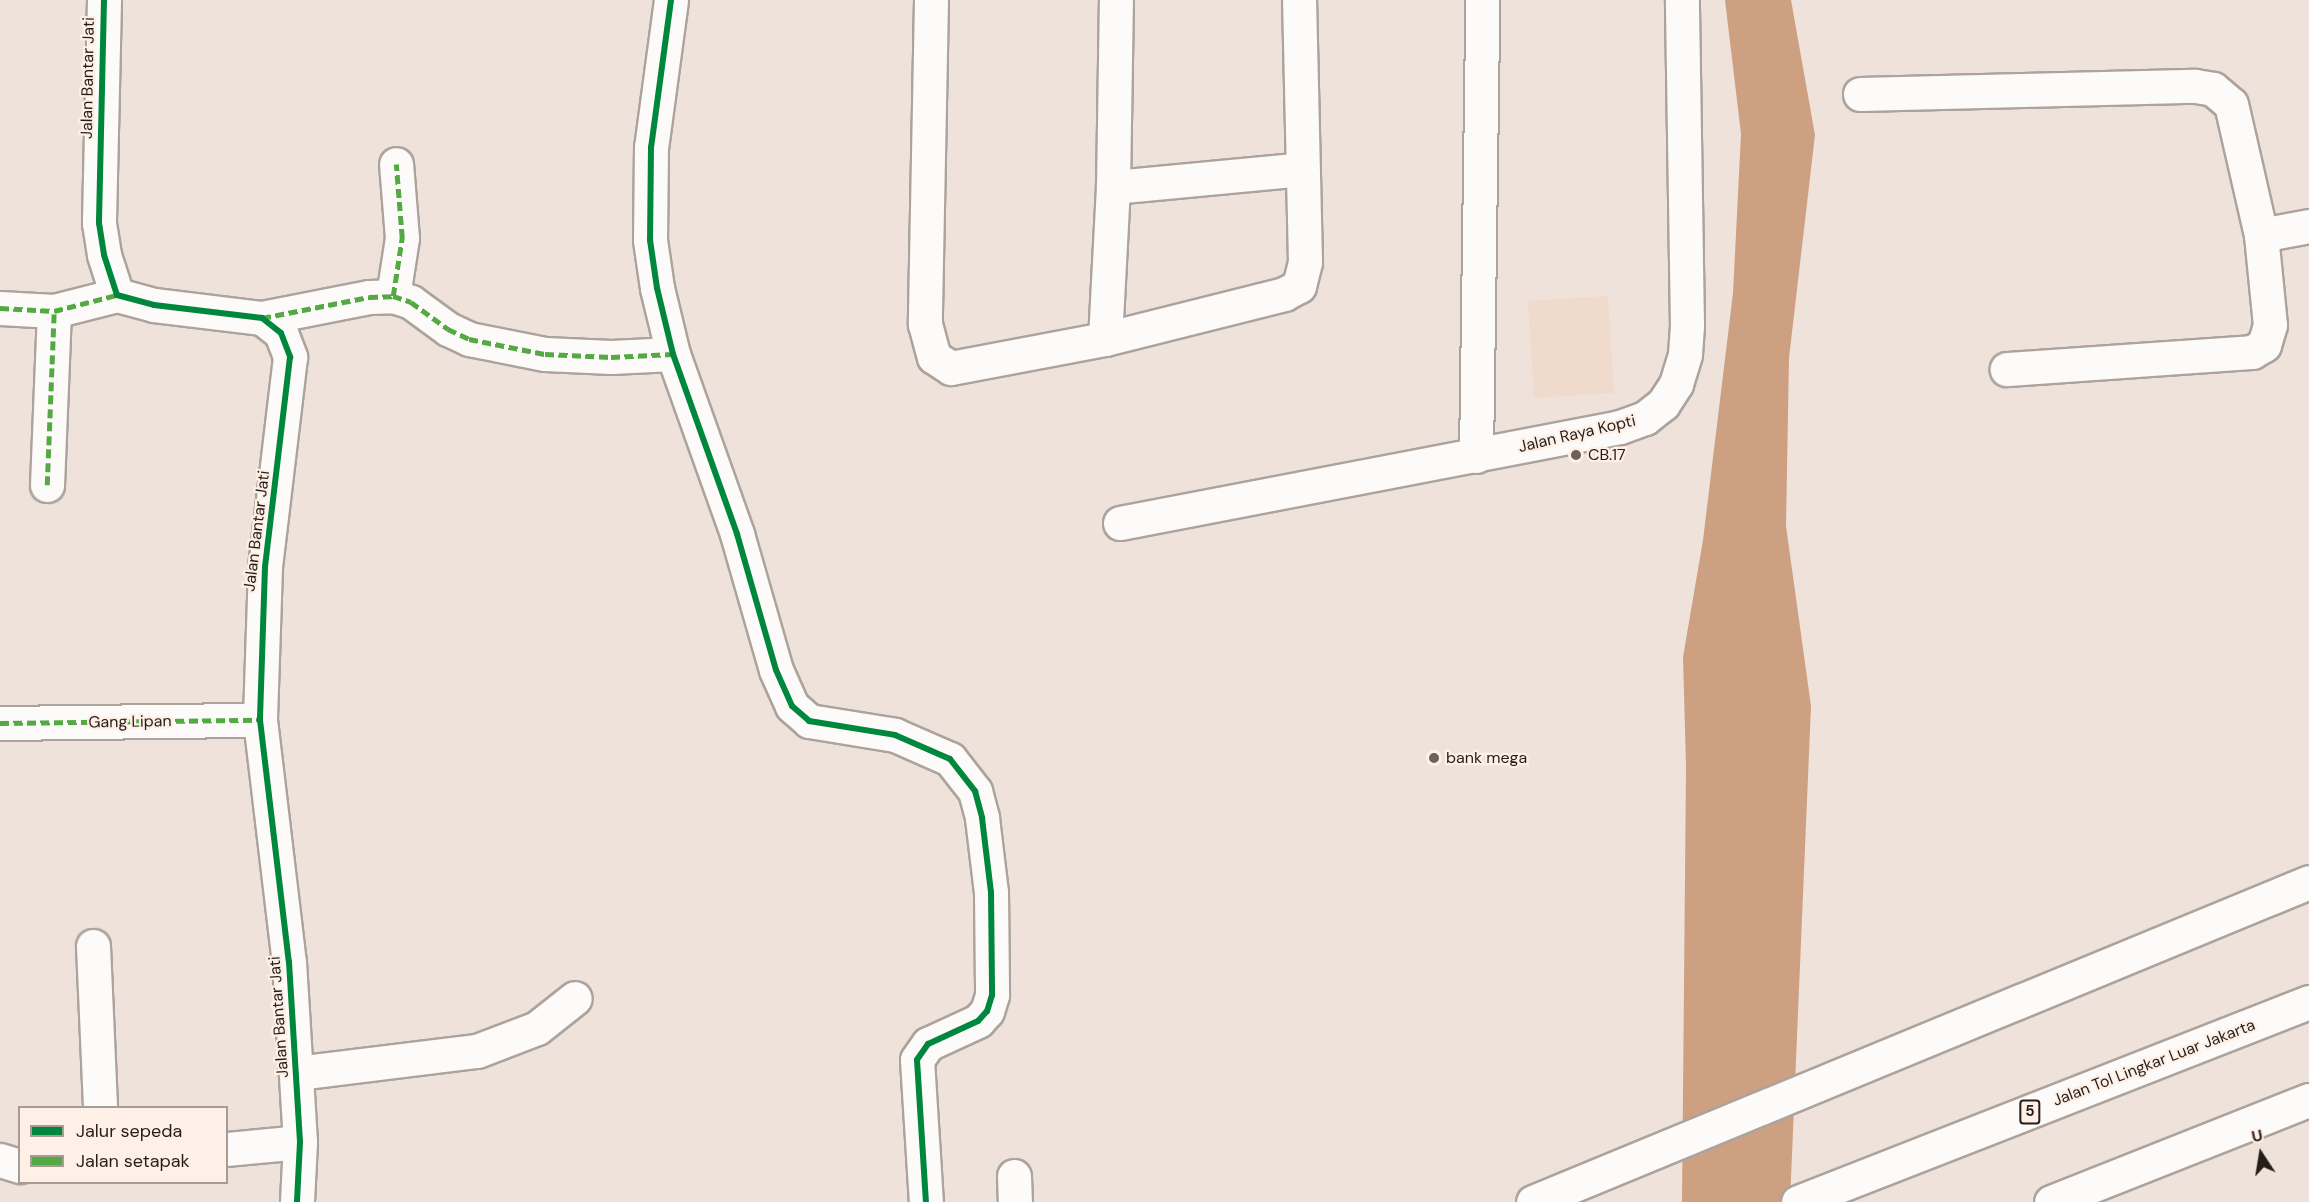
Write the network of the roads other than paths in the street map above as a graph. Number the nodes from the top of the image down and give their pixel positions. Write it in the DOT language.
graph roads {
  1 [pos="104,0"];
  2 [pos="671,0"];
  3 [pos="931,0"];
  4 [pos="1116,0"];
  5 [pos="1299,0"];
  6 [pos="1482,0"];
  7 [pos="1682,0"];
  8 [pos="1860,94"];
  9 [pos="396,164"];
  10 [pos="1302,169"];
  11 [pos="1113,187"];
  12 [pos="2309,225"];
  13 [pos="2261,235"];
  14 [pos="117,295"];
  15 [pos="393,296"];
  16 [pos="0,308"];
  17 [pos="54,311"];
  18 [pos="262,318"];
  19 [pos="1105,339"];
  20 [pos="673,354"];
  21 [pos="2007,369"];
  22 [pos="1476,456"];
  23 [pos="47,484"];
  24 [pos="1120,523"];
  25 [pos="260,720"];
  26 [pos="0,723"];
  27 [pos="2309,882"];
  28 [pos="93,946"];
  29 [pos="575,998"];
  30 [pos="2309,1002"];
  31 [pos="297,1073"];
  32 [pos="2309,1100"];
  33 [pos="100,1106"];
  34 [pos="300,1142"];
  35 [pos="228,1149"];
  36 [pos="0,1160"];
  37 [pos="18,1165"];
  38 [pos="297,1202"];
  39 [pos="926,1202"];
  40 [pos="1533,1202"];
  41 [pos="1798,1202"];
  42 [pos="2051,1202"];
  1 -- 14 [label="main road, Jalan Bantar Jati"];
  2 -- 20 [label="main road"];
  3 -- 19 [label="main road"];
  4 -- 11 [label="main road"];
  5 -- 10 [label="main road"];
  6 -- 22 [label="main road"];
  7 -- 22 [label="main road, Jalan Raya Kopti"];
  8 -- 13 [label="main road"];
  9 -- 15 [label="main road"];
  10 -- 11 [label="main road"];
  10 -- 19 [label="main road"];
  11 -- 19 [label="main road"];
  12 -- 13 [label="main road"];
  13 -- 21 [label="main road"];
  14 -- 17 [label="main road"];
  14 -- 18 [label="main road"];
  15 -- 18 [label="main road"];
  15 -- 20 [label="main road"];
  16 -- 17 [label="main road"];
  17 -- 23 [label="main road"];
  18 -- 25 [label="main road, Jalan Bantar Jati"];
  20 -- 39 [label="main road"];
  22 -- 24 [label="main road, Jalan Raya Kopti"];
  25 -- 26 [label="main road, Gang Lipan"];
  25 -- 31 [label="main road, Jalan Bantar Jati"];
  27 -- 40 [label="main road"];
  28 -- 33 [label="main road"];
  29 -- 31 [label="main road"];
  30 -- 41 [label="main road, Jalan Tol Lingkar Luar Jakarta / 5"];
  31 -- 34 [label="main road, Jalan Bantar Jati"];
  32 -- 42 [label="main road"];
  34 -- 35 [label="main road"];
  34 -- 38 [label="main road, Jalan Bantar Jati"];
  36 -- 37 [label="main road"];
}
